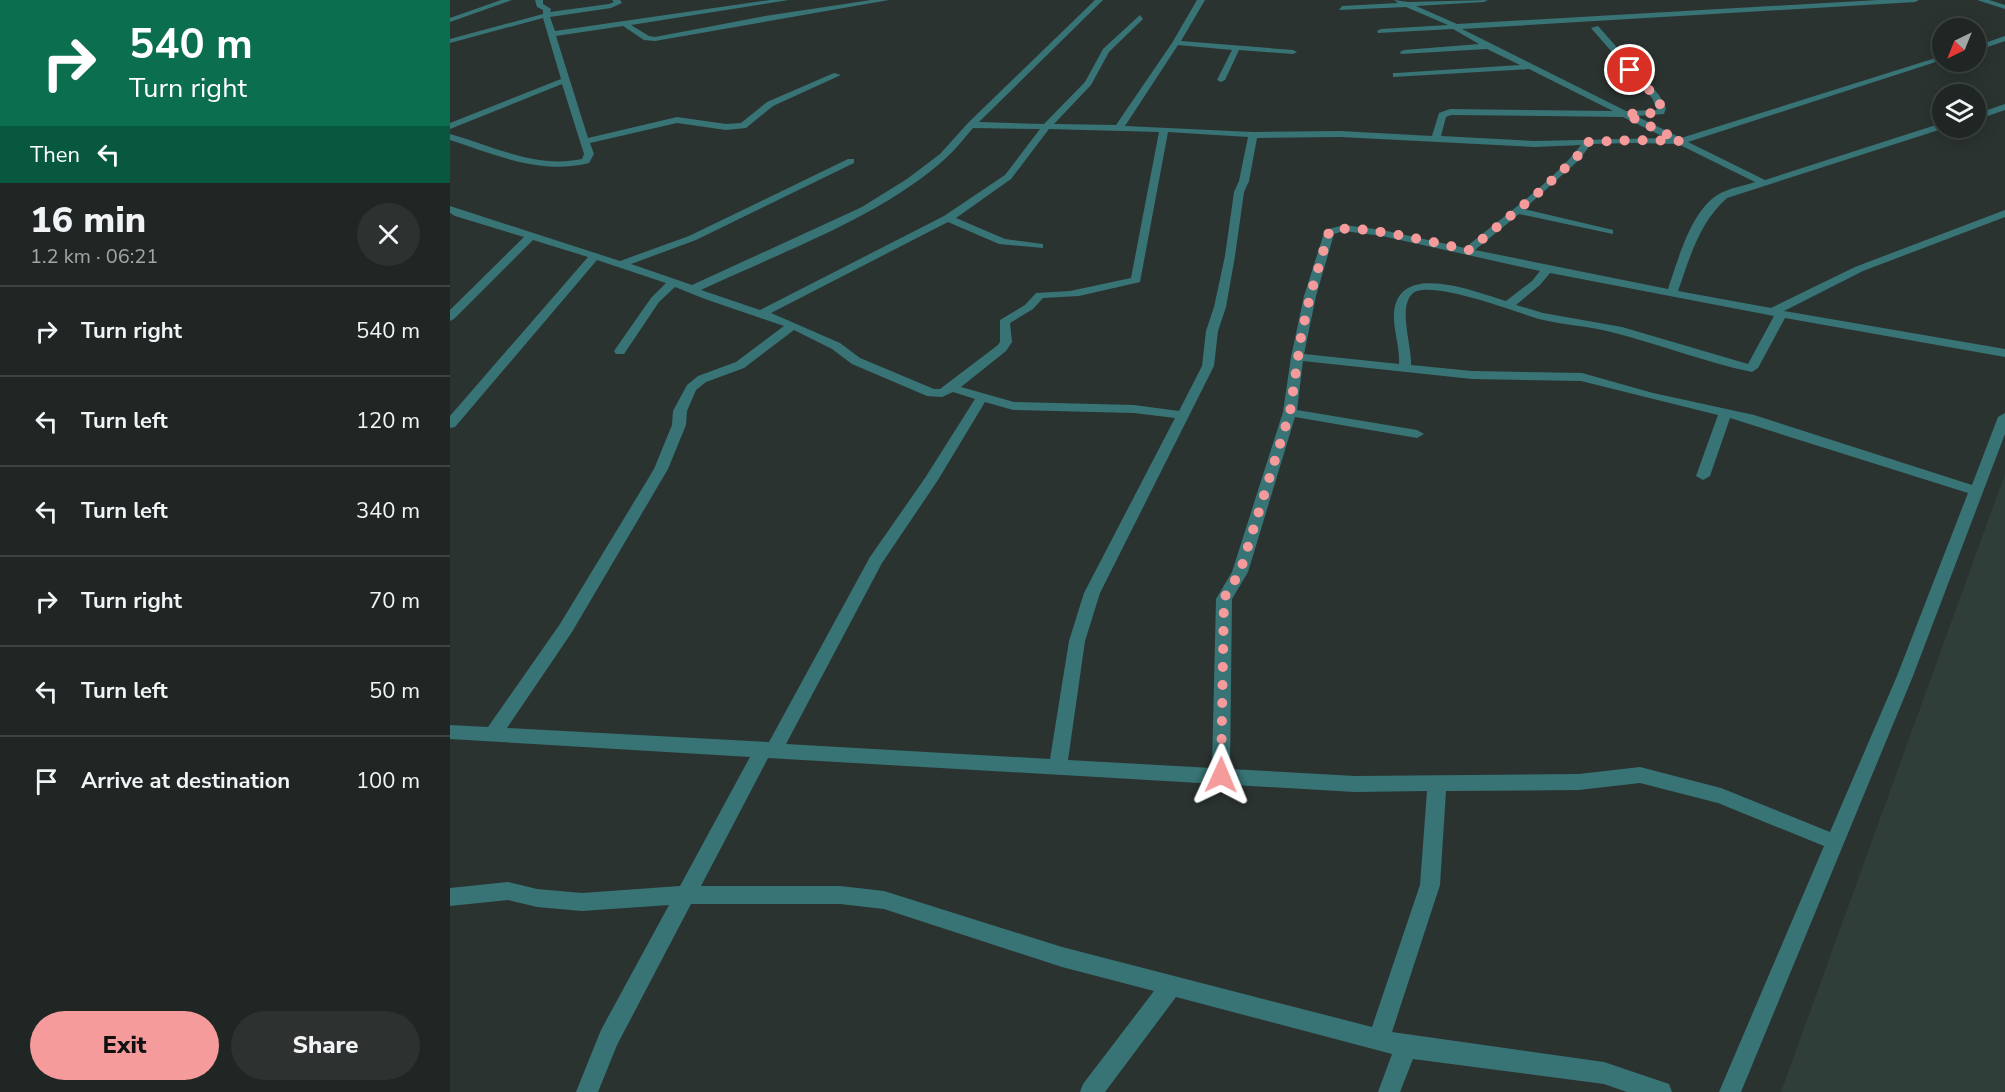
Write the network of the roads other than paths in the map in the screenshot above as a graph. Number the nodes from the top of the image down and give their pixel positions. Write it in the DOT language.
graph roads {
  1 [pos="508,0"];
  2 [pos="539,0"];
  3 [pos="616,0"];
  4 [pos="785,0"];
  5 [pos="885,0"];
  6 [pos="1099,0"];
  7 [pos="1201,0"];
  8 [pos="1484,0"];
  9 [pos="1915,0"];
  10 [pos="1989,1"];
  11 [pos="1402,2"];
  12 [pos="2005,7"];
  13 [pos="1342,8"];
  14 [pos="546,15"];
  15 [pos="1140,17"];
  16 [pos="450,20"];
  17 [pos="625,24"];
  18 [pos="1455,26"];
  19 [pos="1595,28"];
  20 [pos="1381,31"];
  21 [pos="551,34"];
  22 [pos="2005,38"];
  23 [pos="450,41"];
  24 [pos="1176,44"];
  25 [pos="1986,45"];
  26 [pos="1490,46"];
  27 [pos="1238,48"];
  28 [pos="1293,52"];
  29 [pos="1404,52"];
  30 [pos="1932,61"];
  31 [pos="1532,67"];
  32 [pos="837,75"];
  33 [pos="1396,75"];
  34 [pos="565,80"];
  35 [pos="1221,80"];
  36 [pos="2005,108"];
  37 [pos="1625,114"];
  38 [pos="1986,114"];
  39 [pos="971,125"];
  40 [pos="450,126"];
  41 [pos="1046,127"];
  42 [pos="1119,128"];
  43 [pos="1164,129"];
  44 [pos="1932,129"];
  45 [pos="1253,135"];
  46 [pos="450,137"];
  47 [pos="1435,140"];
  48 [pos="1681,141"];
  49 [pos="584,142"];
  50 [pos="1588,142"];
  51 [pos="850,160"];
  52 [pos="1762,182"];
  53 [pos="1518,211"];
  54 [pos="2005,213"];
  55 [pos="453,215"];
  56 [pos="948,218"];
  57 [pos="1988,220"];
  58 [pos="2005,227"];
  59 [pos="1609,232"];
  60 [pos="531,236"];
  61 [pos="1039,246"];
  62 [pos="1469,250"];
  63 [pos="595,256"];
  64 [pos="620,264"];
  65 [pos="1547,269"];
  66 [pos="674,282"];
  67 [pos="691,290"];
  68 [pos="1672,293"];
  69 [pos="1507,306"];
  70 [pos="1776,313"];
  71 [pos="760,314"];
  72 [pos="450,316"];
  73 [pos="792,326"];
  74 [pos="620,351"];
  75 [pos="2005,353"];
  76 [pos="1297,357"];
  77 [pos="1405,367"];
  78 [pos="952,388"];
  79 [pos="982,397"];
  80 [pos="1290,412"];
  81 [pos="1725,412"];
  82 [pos="1183,415"];
  83 [pos="2005,417"];
  84 [pos="450,424"];
  85 [pos="1417,434"];
  86 [pos="1703,476"];
  87 [pos="1976,491"];
  88 [pos="450,732"];
  89 [pos="493,734"];
  90 [pos="769,748"];
  91 [pos="1058,767"];
  92 [pos="1221,775"];
  93 [pos="1437,783"];
  94 [pos="1834,842"];
  95 [pos="684,896"];
  96 [pos="450,897"];
  97 [pos="1172,985"];
  98 [pos="1379,1040"];
  99 [pos="1406,1047"];
  100 [pos="587,1092"];
  101 [pos="1091,1092"];
  102 [pos="1389,1092"];
  103 [pos="1661,1092"];
  104 [pos="1730,1092"];
  1 -- 16 [label="street"];
  2 -- 14 [label="street"];
  3 -- 14 [label="street"];
  4 -- 17 [label="street"];
  5 -- 17 [label="street"];
  6 -- 39 [label="street"];
  7 -- 24 [label="street"];
  8 -- 11 [label="street"];
  9 -- 18 [label="street"];
  10 -- 12 [label="street"];
  11 -- 13 [label="street"];
  11 -- 18 [label="street"];
  14 -- 21 [label="street"];
  14 -- 23 [label="street"];
  15 -- 41 [label="street"];
  17 -- 21 [label="street"];
  18 -- 20 [label="street"];
  18 -- 26 [label="street"];
  19 -- 37 [label="street"];
  21 -- 34 [label="street"];
  22 -- 25 [label="street"];
  24 -- 27 [label="street"];
  24 -- 42 [label="street"];
  26 -- 29 [label="street"];
  26 -- 31 [label="street"];
  27 -- 28 [label="street"];
  27 -- 35 [label="street"];
  30 -- 48 [label="street"];
  31 -- 33 [label="street"];
  31 -- 37 [label="street"];
  32 -- 49 [label="street"];
  34 -- 40 [label="street"];
  34 -- 49 [label="street"];
  36 -- 38 [label="street"];
  37 -- 47 [label="street"];
  37 -- 48 [label="street"];
  39 -- 41 [label="street"];
  39 -- 67 [label="street"];
  41 -- 42 [label="street"];
  41 -- 56 [label="street"];
  42 -- 43 [label="street"];
  43 -- 45 [label="street"];
  43 -- 78 [label="street"];
  44 -- 52 [label="street"];
  45 -- 47 [label="street"];
  45 -- 82 [label="street"];
  46 -- 49 [label="street"];
  47 -- 50 [label="street"];
  48 -- 50 [label="street"];
  48 -- 52 [label="street"];
  50 -- 53 [label="street"];
  51 -- 64 [label="street"];
  52 -- 68 [label="street"];
  53 -- 59 [label="street"];
  53 -- 62 [label="street"];
  54 -- 57 [label="street"];
  55 -- 60 [label="street"];
  56 -- 61 [label="street"];
  56 -- 71 [label="street"];
  57 -- 58 [label="street"];
  57 -- 70 [label="street"];
  60 -- 63 [label="street"];
  60 -- 72 [label="street"];
  62 -- 65 [label="street"];
  62 -- 76 [label="street"];
  63 -- 64 [label="street"];
  63 -- 84 [label="street"];
  64 -- 66 [label="street"];
  65 -- 68 [label="street"];
  65 -- 69 [label="street"];
  66 -- 67 [label="street"];
  66 -- 74 [label="street"];
  67 -- 71 [label="street"];
  68 -- 70 [label="street"];
  69 -- 70 [label="street"];
  69 -- 77 [label="street"];
  70 -- 75 [label="street"];
  71 -- 73 [label="street"];
  73 -- 78 [label="street"];
  73 -- 89 [label="street"];
  76 -- 77 [label="street"];
  76 -- 80 [label="street"];
  77 -- 81 [label="street"];
  78 -- 79 [label="street"];
  79 -- 82 [label="street"];
  79 -- 90 [label="street"];
  80 -- 85 [label="street"];
  80 -- 92 [label="street"];
  81 -- 86 [label="street"];
  81 -- 87 [label="street"];
  82 -- 91 [label="street"];
  83 -- 87 [label="street"];
  87 -- 94 [label="street"];
  88 -- 89 [label="street"];
  89 -- 90 [label="street"];
  90 -- 91 [label="street"];
  90 -- 95 [label="street"];
  91 -- 92 [label="street"];
  92 -- 93 [label="street"];
  93 -- 94 [label="street"];
  93 -- 98 [label="street"];
  94 -- 104 [label="street"];
  95 -- 96 [label="street"];
  95 -- 97 [label="street"];
  95 -- 100 [label="street"];
  97 -- 98 [label="street"];
  97 -- 101 [label="street"];
  98 -- 99 [label="street"];
  99 -- 102 [label="street"];
  99 -- 103 [label="street"];
}
